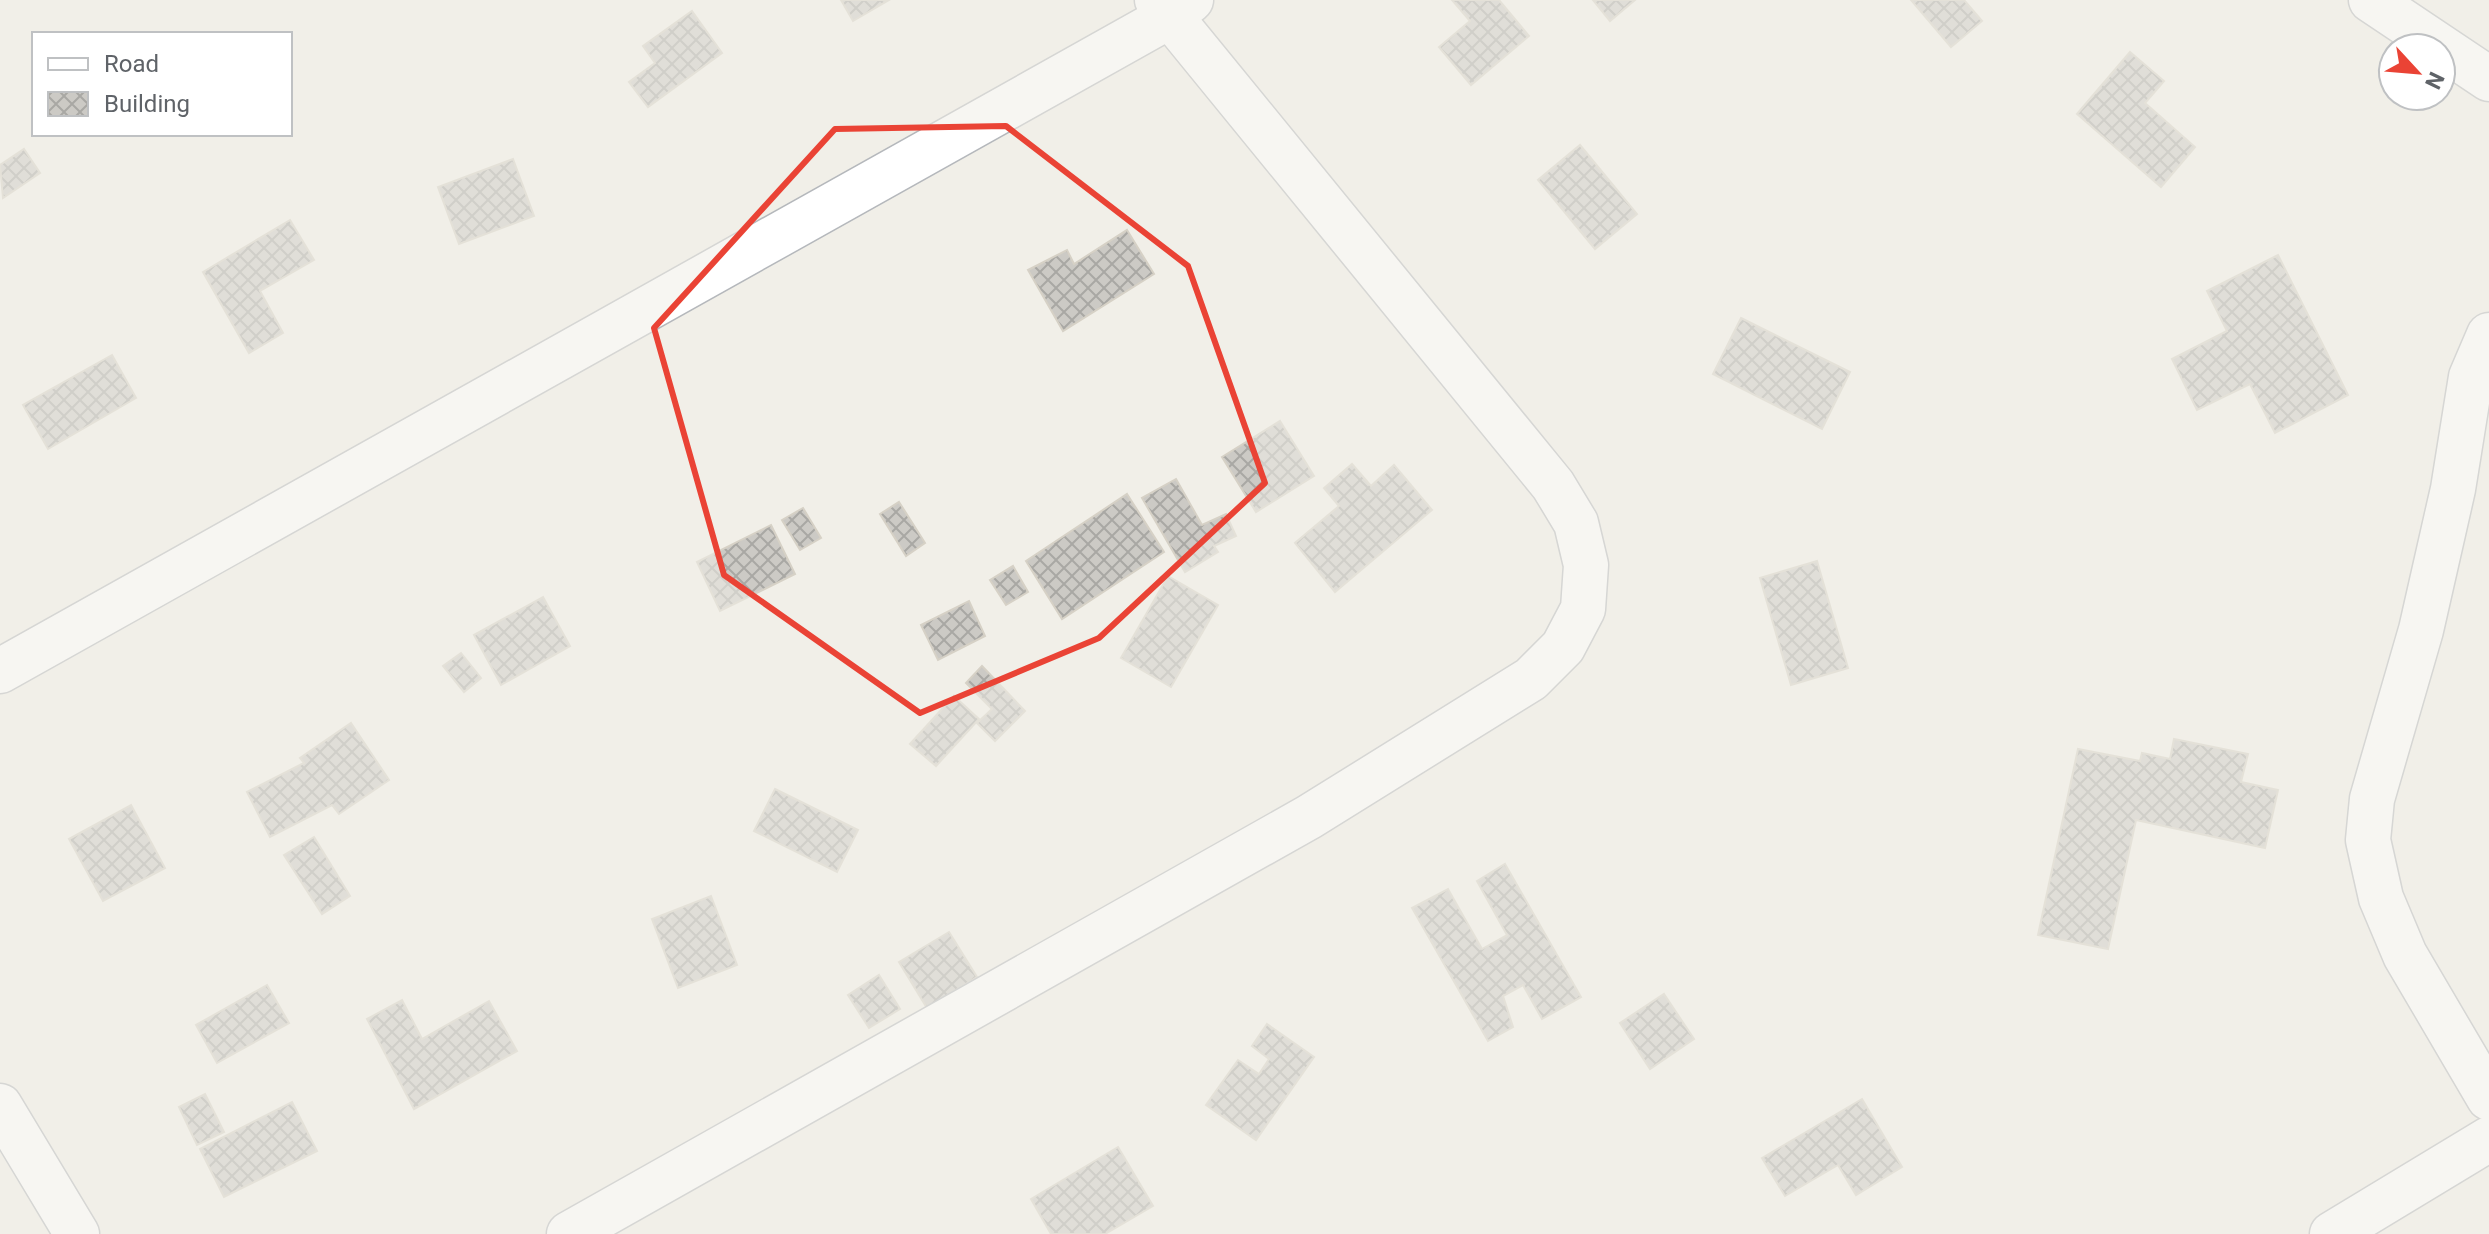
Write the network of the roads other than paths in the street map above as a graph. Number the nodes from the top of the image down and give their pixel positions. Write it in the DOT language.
graph roads {
  1 [pos="2371,0"];
  2 [pos="1173,5"];
  3 [pos="2489,79"];
  4 [pos="2489,335"];
  5 [pos="0,671"];
  6 [pos="2489,1098"];
  7 [pos="0,1106"];
  8 [pos="2489,1139"];
  9 [pos="77,1234"];
  10 [pos="569,1234"];
  11 [pos="2332,1234"];
  1 -- 3 [label="street"];
  2 -- 5 [label="street"];
  2 -- 10 [label="street"];
  4 -- 6 [label="street"];
  7 -- 9 [label="street"];
  8 -- 11 [label="street"];
}
